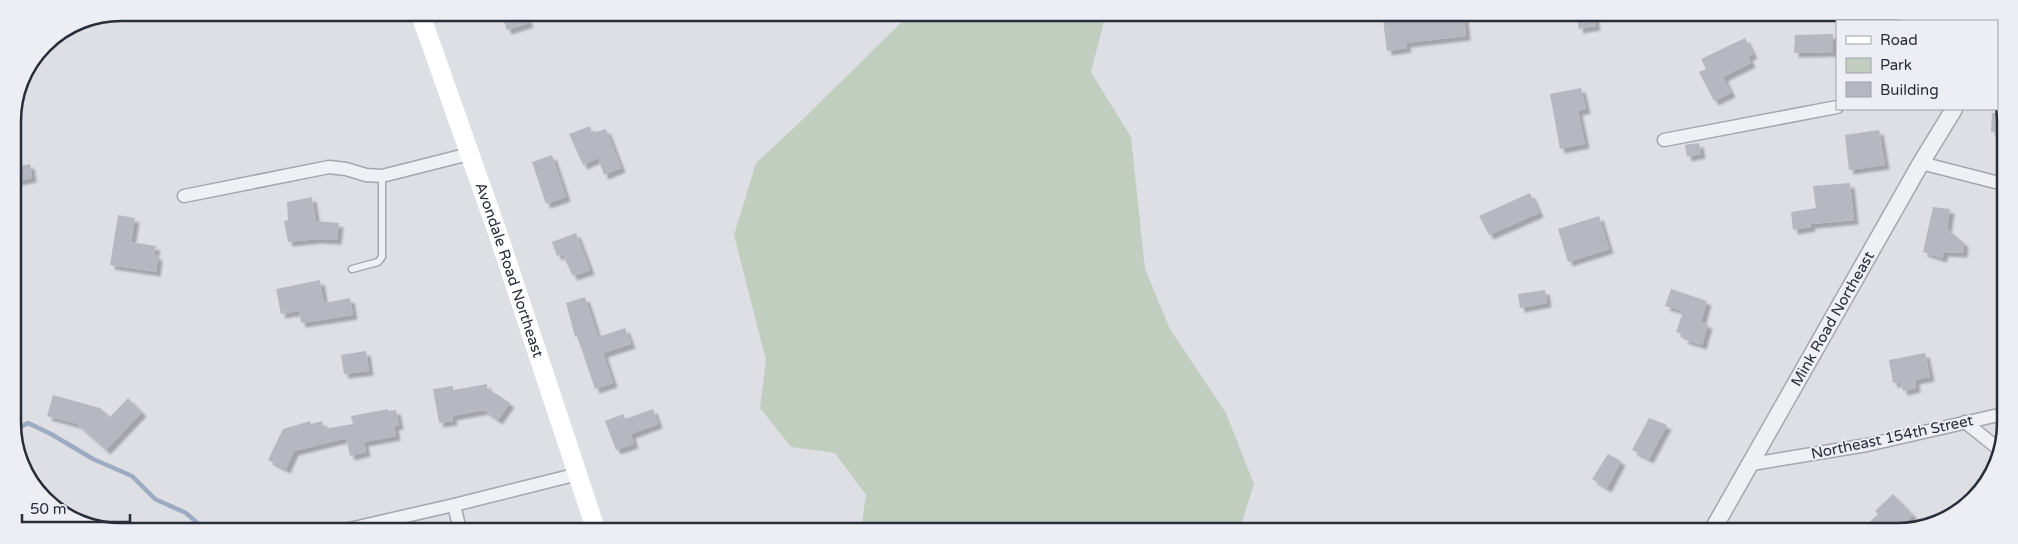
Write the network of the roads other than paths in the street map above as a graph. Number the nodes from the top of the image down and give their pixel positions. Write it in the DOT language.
graph roads {
  1 [pos="423,21"];
  2 [pos="1836,107"];
  3 [pos="1953,110"];
  4 [pos="1664,140"];
  5 [pos="469,154"];
  6 [pos="1921,163"];
  7 [pos="382,176"];
  8 [pos="1997,182"];
  9 [pos="184,196"];
  10 [pos="352,270"];
  11 [pos="1997,415"];
  12 [pos="1965,422"];
  13 [pos="1994,445"];
  14 [pos="1752,464"];
  15 [pos="578,474"];
  16 [pos="454,505"];
  17 [pos="376,523"];
  18 [pos="458,523"];
  19 [pos="594,523"];
  20 [pos="1717,523"];
  1 -- 5 [label="main road, Avondale Road Northeast"];
  2 -- 4 [label="street"];
  3 -- 6 [label="street, Mink Road Northeast"];
  5 -- 7 [label="street"];
  5 -- 15 [label="main road, Avondale Road Northeast"];
  6 -- 8 [label="street"];
  6 -- 14 [label="street, Mink Road Northeast"];
  7 -- 9 [label="street"];
  7 -- 10 [label="lane"];
  11 -- 12 [label="street, Northeast 154th Street"];
  12 -- 13 [label="street"];
  12 -- 14 [label="street, Northeast 154th Street"];
  14 -- 20 [label="street, Mink Road Northeast"];
  15 -- 16 [label="street"];
  15 -- 19 [label="main road, Avondale Road Northeast"];
  16 -- 17 [label="street"];
  16 -- 18 [label="street"];
}
